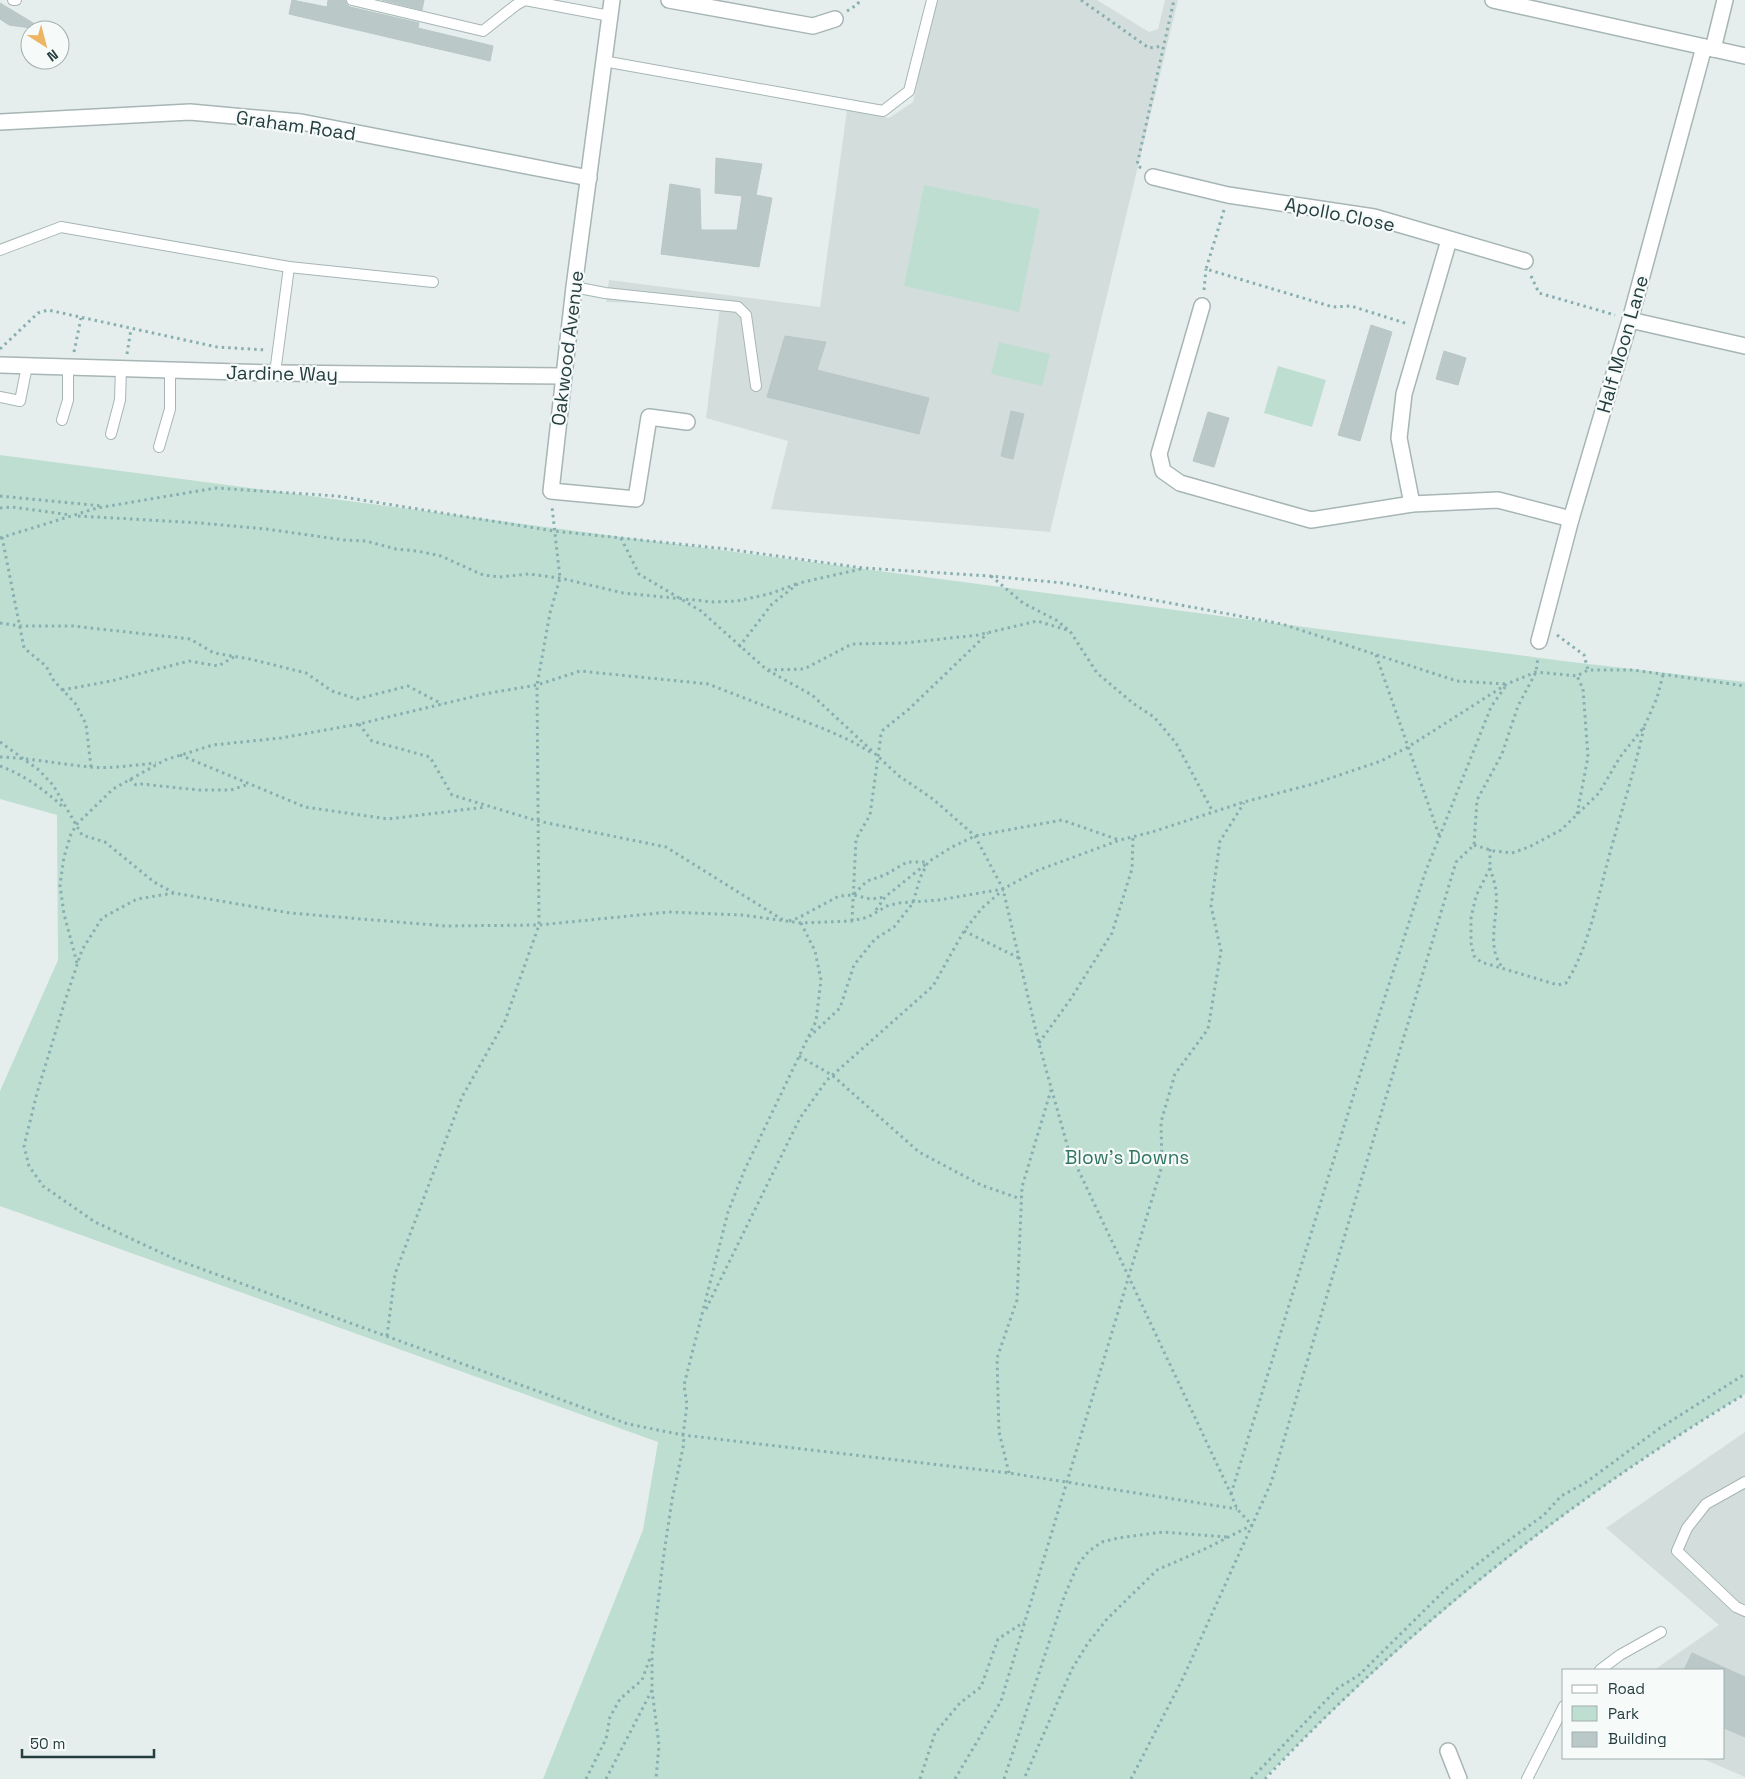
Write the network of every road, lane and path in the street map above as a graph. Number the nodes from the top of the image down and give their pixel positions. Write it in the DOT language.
graph roads {
  1 [pos="352,0"];
  2 [pos="612,0"];
  3 [pos="669,0"];
  4 [pos="932,0"];
  5 [pos="1081,0"];
  6 [pos="1174,0"];
  7 [pos="1493,0"];
  8 [pos="1726,0"];
  9 [pos="610,16"];
  10 [pos="835,19"];
  11 [pos="1163,46"];
  12 [pos="1709,48"];
  13 [pos="1745,56"];
  14 [pos="603,61"];
  15 [pos="0,122"];
  16 [pos="589,178"];
  17 [pos="1153,178"];
  18 [pos="1228,195"];
  19 [pos="1449,240"];
  20 [pos="0,250"];
  21 [pos="1525,261"];
  22 [pos="289,267"];
  23 [pos="1206,269"];
  24 [pos="432,282"];
  25 [pos="574,287"];
  26 [pos="1202,306"];
  27 [pos="81,318"];
  28 [pos="1630,320"];
  29 [pos="131,328"];
  30 [pos="1423,328"];
  31 [pos="1745,346"];
  32 [pos="0,348"];
  33 [pos="278,351"];
  34 [pos="70,363"];
  35 [pos="123,364"];
  36 [pos="0,365"];
  37 [pos="27,366"];
  38 [pos="170,370"];
  39 [pos="275,373"];
  40 [pos="563,376"];
  41 [pos="756,386"];
  42 [pos="0,397"];
  43 [pos="62,420"];
  44 [pos="687,422"];
  45 [pos="111,434"];
  46 [pos="159,447"];
  47 [pos="551,491"];
  48 [pos="0,496"];
  49 [pos="1412,504"];
  50 [pos="108,506"];
  51 [pos="0,508"];
  52 [pos="74,515"];
  53 [pos="1571,519"];
  54 [pos="554,531"];
  55 [pos="1,537"];
  56 [pos="621,538"];
  57 [pos="863,568"];
  58 [pos="990,576"];
  59 [pos="560,578"];
  60 [pos="799,583"];
  61 [pos="679,598"];
  62 [pos="0,623"];
  63 [pos="20,626"];
  64 [pos="1070,631"];
  65 [pos="988,633"];
  66 [pos="1540,636"];
  67 [pos="739,647"];
  68 [pos="1376,655"];
  69 [pos="234,656"];
  70 [pos="767,670"];
  71 [pos="1588,670"];
  72 [pos="1536,672"];
  73 [pos="1663,675"];
  74 [pos="1577,676"];
  75 [pos="1507,684"];
  76 [pos="537,685"];
  77 [pos="1745,686"];
  78 [pos="62,690"];
  79 [pos="442,704"];
  80 [pos="359,724"];
  81 [pos="1644,727"];
  82 [pos="0,742"];
  83 [pos="1408,747"];
  84 [pos="180,755"];
  85 [pos="0,757"];
  86 [pos="23,758"];
  87 [pos="879,758"];
  88 [pos="160,763"];
  89 [pos="0,766"];
  90 [pos="91,767"];
  91 [pos="130,779"];
  92 [pos="250,784"];
  93 [pos="1244,802"];
  94 [pos="490,806"];
  95 [pos="68,812"];
  96 [pos="1213,812"];
  97 [pos="1576,814"];
  98 [pos="538,821"];
  99 [pos="77,824"];
  100 [pos="975,836"];
  101 [pos="1439,836"];
  102 [pos="1133,837"];
  103 [pos="1120,840"];
  104 [pos="1474,845"];
  105 [pos="1490,849"];
  106 [pos="928,862"];
  107 [pos="1490,868"];
  108 [pos="1003,889"];
  109 [pos="174,893"];
  110 [pos="853,895"];
  111 [pos="885,897"];
  112 [pos="913,903"];
  113 [pos="875,913"];
  114 [pos="852,921"];
  115 [pos="786,922"];
  116 [pos="802,923"];
  117 [pos="539,925"];
  118 [pos="964,931"];
  119 [pos="1019,958"];
  120 [pos="78,964"];
  121 [pos="1503,968"];
  122 [pos="808,1038"];
  123 [pos="1039,1044"];
  124 [pos="799,1056"];
  125 [pos="832,1075"];
  126 [pos="1051,1090"];
  127 [pos="1021,1199"];
  128 [pos="1128,1277"];
  129 [pos="702,1316"];
  130 [pos="387,1336"];
  131 [pos="1745,1374"];
  132 [pos="1745,1394"];
  133 [pos="683,1435"];
  134 [pos="1009,1473"];
  135 [pos="1066,1482"];
  136 [pos="1745,1482"];
  137 [pos="1231,1494"];
  138 [pos="1236,1510"];
  139 [pos="1252,1525"];
  140 [pos="1228,1537"];
  141 [pos="1745,1611"];
  142 [pos="1025,1621"];
  143 [pos="1661,1632"];
  144 [pos="652,1655"];
  145 [pos="1601,1669"];
  146 [pos="652,1690"];
  147 [pos="1562,1710"];
  148 [pos="1448,1751"];
  149 [pos="586,1779"];
  150 [pos="606,1779"];
  151 [pos="656,1779"];
  152 [pos="920,1779"];
  153 [pos="955,1779"];
  154 [pos="1004,1779"];
  155 [pos="1024,1779"];
  156 [pos="1131,1779"];
  157 [pos="1251,1779"];
  158 [pos="1265,1779"];
  159 [pos="1459,1779"];
  160 [pos="1527,1779"];
  1 -- 9 [label="lane"];
  2 -- 9 [label="street, Oakwood Avenue"];
  3 -- 10 [label="street"];
  4 -- 14 [label="lane"];
  5 -- 11 [label="path"];
  6 -- 11 [label="path"];
  7 -- 12 [label="street"];
  8 -- 12 [label="street, Half Moon Lane"];
  9 -- 14 [label="street, Oakwood Avenue"];
  11 -- 17 [label="path"];
  12 -- 13 [label="street"];
  12 -- 28 [label="street, Half Moon Lane"];
  14 -- 16 [label="street, Oakwood Avenue"];
  15 -- 16 [label="street, Graham Road"];
  16 -- 25 [label="street, Oakwood Avenue"];
  17 -- 18 [label="street, Apollo Close"];
  18 -- 19 [label="street, Apollo Close"];
  18 -- 23 [label="path"];
  19 -- 21 [label="street, Apollo Close"];
  19 -- 30 [label="street"];
  20 -- 22 [label="lane"];
  21 -- 28 [label="path"];
  22 -- 24 [label="lane"];
  22 -- 33 [label="lane"];
  23 -- 26 [label="path"];
  23 -- 30 [label="path"];
  25 -- 40 [label="street, Oakwood Avenue"];
  25 -- 41 [label="lane"];
  26 -- 49 [label="street"];
  27 -- 29 [label="path"];
  27 -- 32 [label="path"];
  27 -- 34 [label="path"];
  28 -- 31 [label="street"];
  28 -- 53 [label="street, Half Moon Lane"];
  29 -- 33 [label="path"];
  29 -- 35 [label="path"];
  30 -- 49 [label="street"];
  33 -- 39 [label="lane"];
  34 -- 35 [label="street, Jardine Way"];
  34 -- 37 [label="street, Jardine Way"];
  34 -- 43 [label="lane"];
  35 -- 38 [label="street, Jardine Way"];
  35 -- 45 [label="lane"];
  36 -- 37 [label="street, Jardine Way"];
  37 -- 42 [label="lane"];
  38 -- 39 [label="street, Jardine Way"];
  38 -- 46 [label="lane"];
  39 -- 40 [label="street, Jardine Way"];
  40 -- 47 [label="street, Oakwood Avenue"];
  44 -- 47 [label="street"];
  47 -- 54 [label="path"];
  48 -- 50 [label="path"];
  49 -- 53 [label="street"];
  50 -- 52 [label="path"];
  50 -- 54 [label="path"];
  51 -- 52 [label="path"];
  52 -- 55 [label="path"];
  52 -- 59 [label="path"];
  53 -- 66 [label="street, Half Moon Lane"];
  54 -- 56 [label="path"];
  54 -- 59 [label="path"];
  55 -- 63 [label="path"];
  56 -- 57 [label="path"];
  56 -- 61 [label="path"];
  57 -- 58 [label="path"];
  57 -- 60 [label="path"];
  58 -- 64 [label="path"];
  58 -- 68 [label="path"];
  59 -- 61 [label="path"];
  59 -- 76 [label="path"];
  60 -- 61 [label="path"];
  60 -- 67 [label="path"];
  61 -- 67 [label="path"];
  62 -- 63 [label="path"];
  63 -- 69 [label="path"];
  63 -- 78 [label="path"];
  64 -- 65 [label="path"];
  64 -- 96 [label="path"];
  65 -- 70 [label="path"];
  65 -- 87 [label="path"];
  66 -- 71 [label="path"];
  67 -- 70 [label="path"];
  68 -- 75 [label="path"];
  68 -- 83 [label="path"];
  69 -- 78 [label="path"];
  69 -- 79 [label="path"];
  70 -- 87 [label="path"];
  71 -- 73 [label="path"];
  71 -- 74 [label="path"];
  72 -- 74 [label="path"];
  72 -- 75 [label="path"];
  72 -- 104 [label="path"];
  73 -- 77 [label="path"];
  73 -- 81 [label="path"];
  74 -- 97 [label="path"];
  75 -- 83 [label="path"];
  75 -- 101 [label="path"];
  76 -- 79 [label="path"];
  76 -- 87 [label="path"];
  76 -- 98 [label="path"];
  78 -- 90 [label="path"];
  79 -- 80 [label="path"];
  80 -- 84 [label="path"];
  80 -- 94 [label="path"];
  81 -- 97 [label="path"];
  81 -- 121 [label="path"];
  82 -- 86 [label="path"];
  83 -- 93 [label="path"];
  83 -- 101 [label="path"];
  84 -- 88 [label="path"];
  84 -- 92 [label="path"];
  85 -- 86 [label="path"];
  86 -- 90 [label="path"];
  86 -- 95 [label="path"];
  87 -- 100 [label="path"];
  87 -- 110 [label="path"];
  88 -- 90 [label="path"];
  88 -- 91 [label="path"];
  89 -- 95 [label="path"];
  91 -- 92 [label="path"];
  91 -- 99 [label="path"];
  92 -- 94 [label="path"];
  93 -- 96 [label="path"];
  93 -- 128 [label="path"];
  94 -- 98 [label="path"];
  95 -- 99 [label="path"];
  96 -- 102 [label="path"];
  97 -- 105 [label="path"];
  98 -- 115 [label="path"];
  98 -- 117 [label="path"];
  99 -- 109 [label="path"];
  99 -- 120 [label="path"];
  100 -- 103 [label="path"];
  100 -- 106 [label="path"];
  100 -- 108 [label="path"];
  101 -- 137 [label="path"];
  102 -- 103 [label="path"];
  102 -- 123 [label="path"];
  103 -- 108 [label="path"];
  104 -- 105 [label="path"];
  104 -- 139 [label="path"];
  105 -- 107 [label="path"];
  106 -- 110 [label="path"];
  106 -- 111 [label="path"];
  106 -- 112 [label="path"];
  107 -- 121 [label="path"];
  107 -- 121 [label="path"];
  108 -- 112 [label="path"];
  108 -- 118 [label="path"];
  108 -- 119 [label="path"];
  109 -- 117 [label="path"];
  109 -- 120 [label="path"];
  110 -- 111 [label="path"];
  110 -- 114 [label="path"];
  110 -- 115 [label="path"];
  111 -- 113 [label="path"];
  112 -- 113 [label="path"];
  112 -- 122 [label="path"];
  113 -- 114 [label="path"];
  114 -- 116 [label="path"];
  115 -- 116 [label="path"];
  115 -- 117 [label="path"];
  116 -- 122 [label="path"];
  117 -- 130 [label="path"];
  118 -- 119 [label="path"];
  118 -- 125 [label="path"];
  119 -- 123 [label="path"];
  120 -- 130 [label="path"];
  122 -- 124 [label="path"];
  123 -- 126 [label="path"];
  124 -- 125 [label="path"];
  124 -- 129 [label="path"];
  125 -- 127 [label="path"];
  125 -- 129 [label="path"];
  126 -- 127 [label="path"];
  126 -- 128 [label="path"];
  127 -- 134 [label="path"];
  128 -- 135 [label="path"];
  128 -- 137 [label="path"];
  129 -- 133 [label="path"];
  130 -- 133 [label="path"];
  131 -- 157 [label="path"];
  132 -- 158 [label="path"];
  133 -- 134 [label="path"];
  133 -- 144 [label="path"];
  134 -- 135 [label="path"];
  135 -- 138 [label="path"];
  135 -- 142 [label="path"];
  136 -- 141 [label="lane"];
  137 -- 138 [label="path"];
  138 -- 139 [label="path"];
  139 -- 140 [label="path"];
  139 -- 156 [label="path"];
  140 -- 154 [label="path"];
  140 -- 155 [label="path"];
  142 -- 152 [label="path"];
  142 -- 153 [label="path"];
  143 -- 145 [label="lane"];
  144 -- 146 [label="path"];
  144 -- 149 [label="path"];
  146 -- 150 [label="path"];
  146 -- 151 [label="path"];
  147 -- 160 [label="lane"];
  148 -- 159 [label="street"];
}
